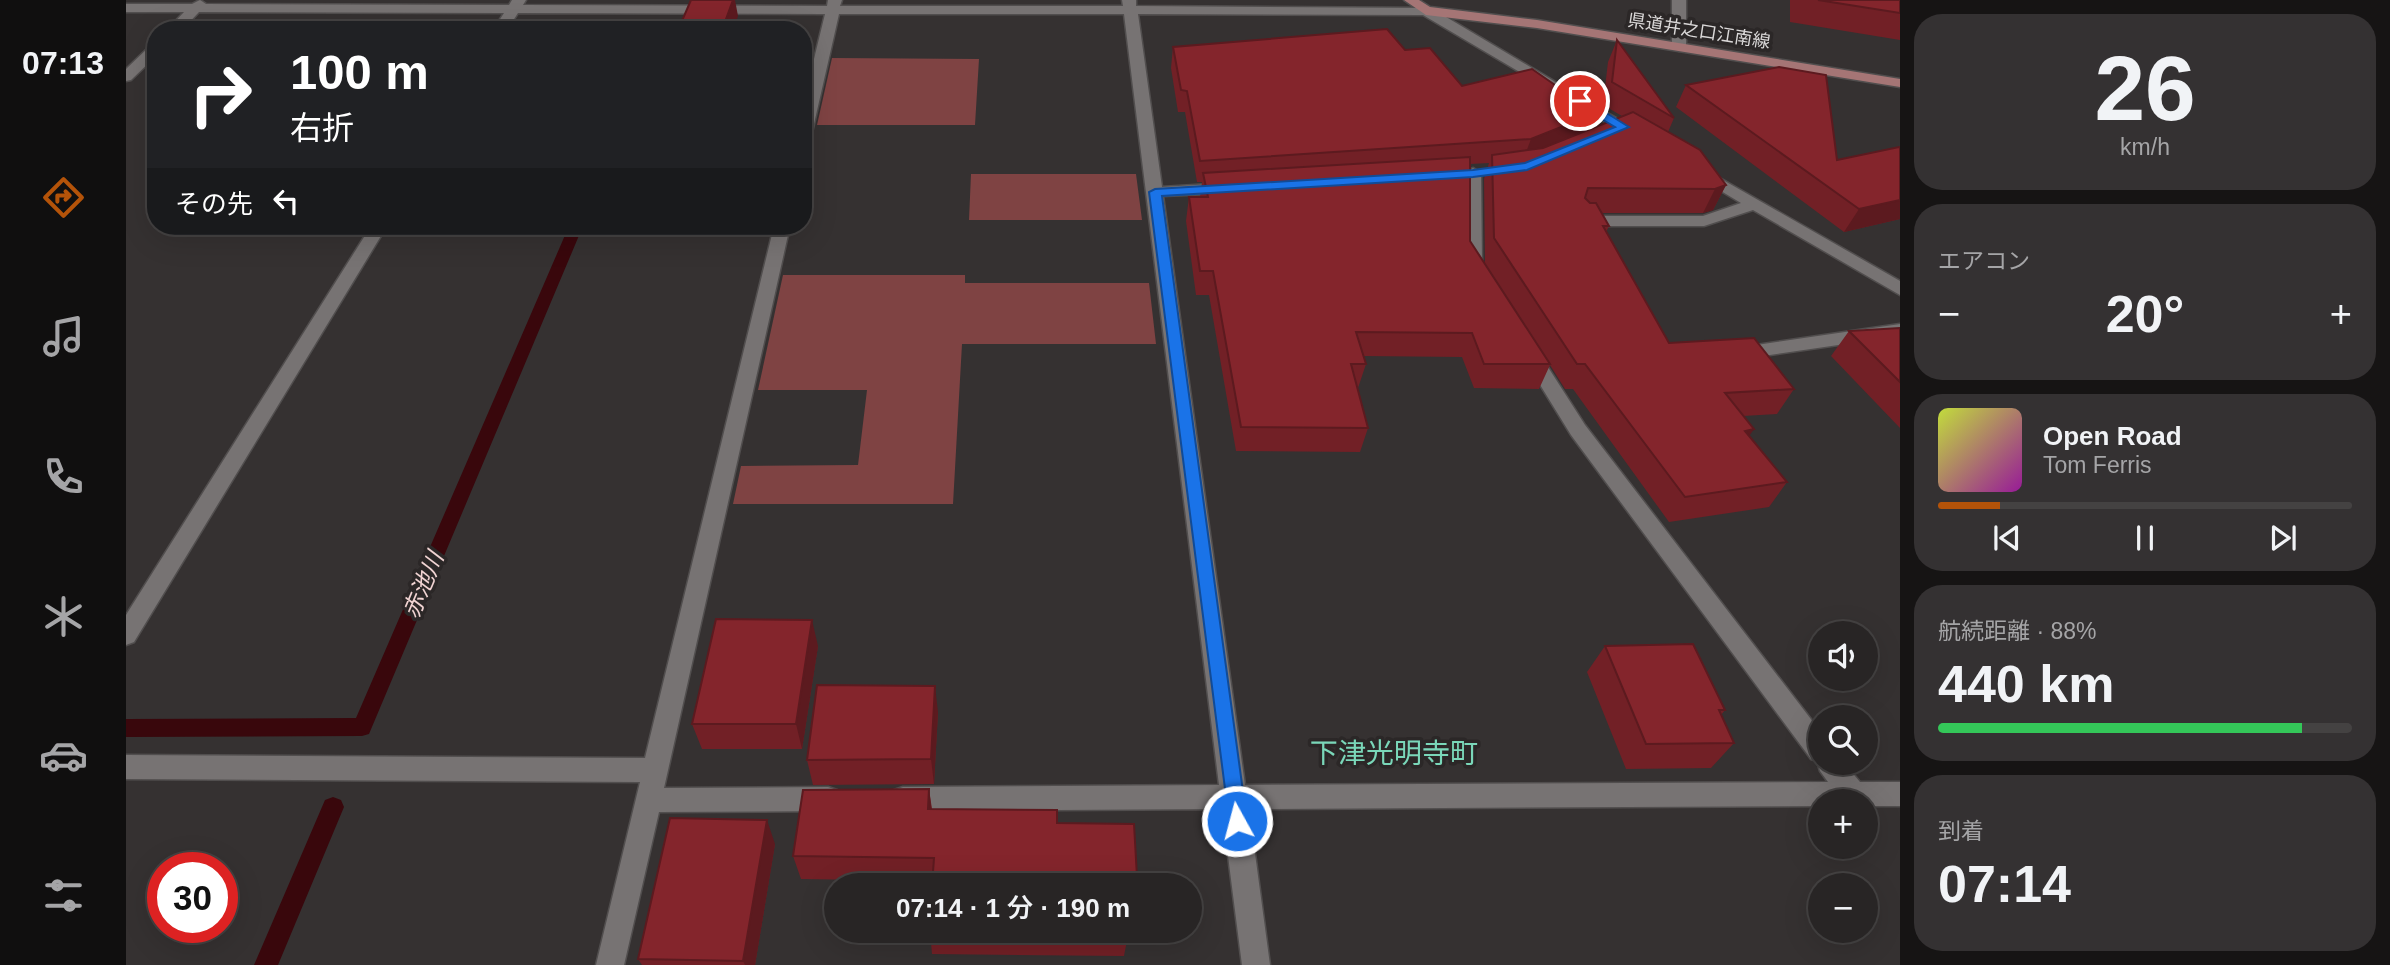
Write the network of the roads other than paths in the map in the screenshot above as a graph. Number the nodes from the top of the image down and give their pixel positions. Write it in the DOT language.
graph roads {
  1 [pos="1410,0"];
  2 [pos="1679,0"];
  3 [pos="200,4"];
  4 [pos="516,4"];
  5 [pos="834,5"];
  6 [pos="1130,5"];
  7 [pos="126,8"];
  8 [pos="1426,11"];
  9 [pos="183,21"];
  10 [pos="506,21"];
  11 [pos="1679,47"];
  12 [pos="147,57"];
  13 [pos="126,78"];
  14 [pos="1900,83"];
  15 [pos="812,99"];
  16 [pos="1624,127"];
  17 [pos="1600,137"];
  18 [pos="1648,141"];
  19 [pos="1683,162"];
  20 [pos="1473,173"];
  21 [pos="1238,187"];
  22 [pos="1155,192"];
  23 [pos="1755,204"];
  24 [pos="1585,221"];
  25 [pos="373,235"];
  26 [pos="780,235"];
  27 [pos="1487,286"];
  28 [pos="1900,289"];
  29 [pos="1900,330"];
  30 [pos="1522,341"];
  31 [pos="1720,356"];
  32 [pos="126,635"];
  33 [pos="1808,735"];
  34 [pos="126,767"];
  35 [pos="655,771"];
  36 [pos="1838,775"];
  37 [pos="1849,789"];
  38 [pos="1808,794"];
  39 [pos="1878,794"];
  40 [pos="1900,794"];
  41 [pos="1234,797"];
  42 [pos="649,800"];
  43 [pos="610,965"];
  44 [pos="1256,965"];
  1 -- 8 [label="main road, 県道井之口江南線"];
  2 -- 11 [label="street"];
  3 -- 4 [label="street"];
  3 -- 7 [label="street"];
  3 -- 9 [label="street"];
  4 -- 5 [label="street"];
  4 -- 10 [label="street"];
  5 -- 6 [label="street"];
  5 -- 15 [label="street"];
  6 -- 8 [label="street"];
  6 -- 22 [label="street"];
  8 -- 11 [label="main road, 県道井之口江南線"];
  8 -- 16 [label="street"];
  11 -- 14 [label="main road, 県道井之口江南線"];
  12 -- 13 [label="street"];
  16 -- 17 [label="street"];
  16 -- 18 [label="street"];
  19 -- 23 [label="street"];
  20 -- 27 [label="street"];
  21 -- 22 [label="street"];
  22 -- 41 [label="street"];
  23 -- 24 [label="street"];
  23 -- 28 [label="street"];
  25 -- 32 [label="street"];
  26 -- 35 [label="street"];
  29 -- 31 [label="street"];
  30 -- 33 [label="street"];
  34 -- 35 [label="street"];
  35 -- 42 [label="street"];
  36 -- 37 [label="street"];
  38 -- 41 [label="street"];
  39 -- 40 [label="street"];
  41 -- 42 [label="street"];
  41 -- 44 [label="street"];
  42 -- 43 [label="street"];
}
